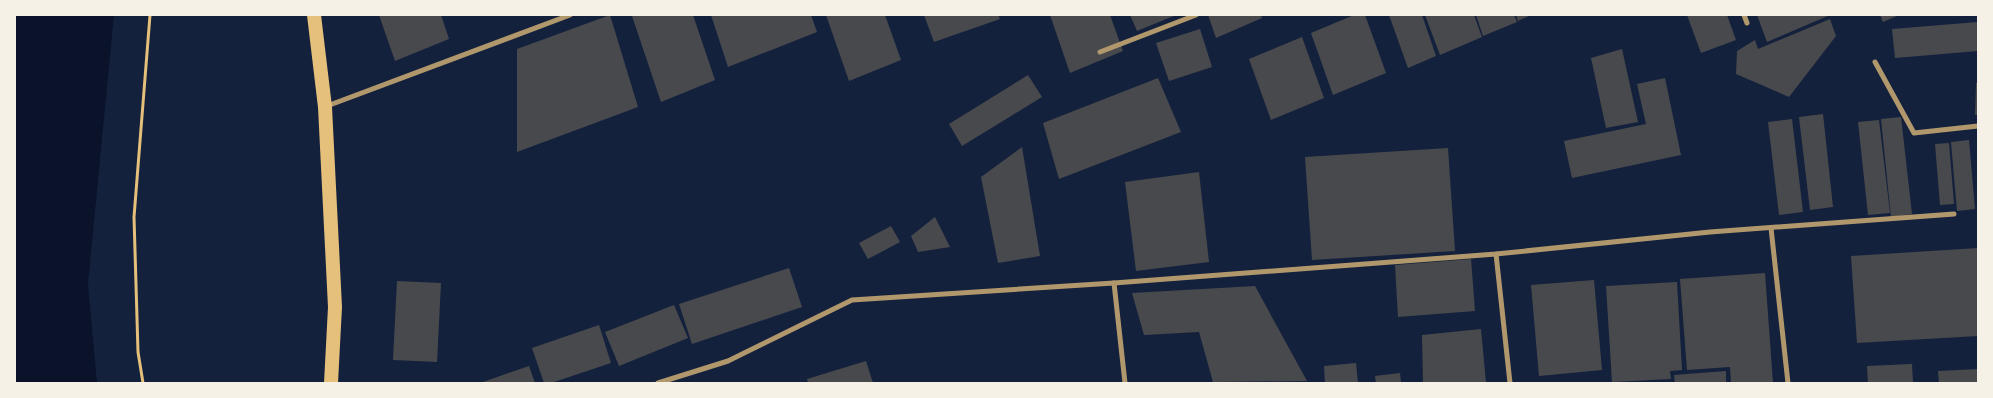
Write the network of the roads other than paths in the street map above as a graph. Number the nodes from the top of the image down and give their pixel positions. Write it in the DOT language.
graph roads {
  1 [pos="314,15"];
  2 [pos="570,15"];
  3 [pos="1196,15"];
  4 [pos="1744,15"];
  5 [pos="1746,22"];
  6 [pos="1100,52"];
  7 [pos="1875,62"];
  8 [pos="325,107"];
  9 [pos="1978,126"];
  10 [pos="1954,214"];
  11 [pos="1771,228"];
  12 [pos="1496,254"];
  13 [pos="1114,283"];
  14 [pos="331,383"];
  15 [pos="658,383"];
  16 [pos="1125,383"];
  17 [pos="1510,383"];
  18 [pos="1788,383"];
  1 -- 8 [label="highway"];
  2 -- 8 [label="street"];
  3 -- 6 [label="street"];
  4 -- 5 [label="street"];
  7 -- 9 [label="street"];
  8 -- 14 [label="highway"];
  10 -- 11 [label="street"];
  11 -- 12 [label="street"];
  11 -- 18 [label="street"];
  12 -- 13 [label="street"];
  12 -- 17 [label="street"];
  13 -- 15 [label="street"];
  13 -- 16 [label="street"];
}
